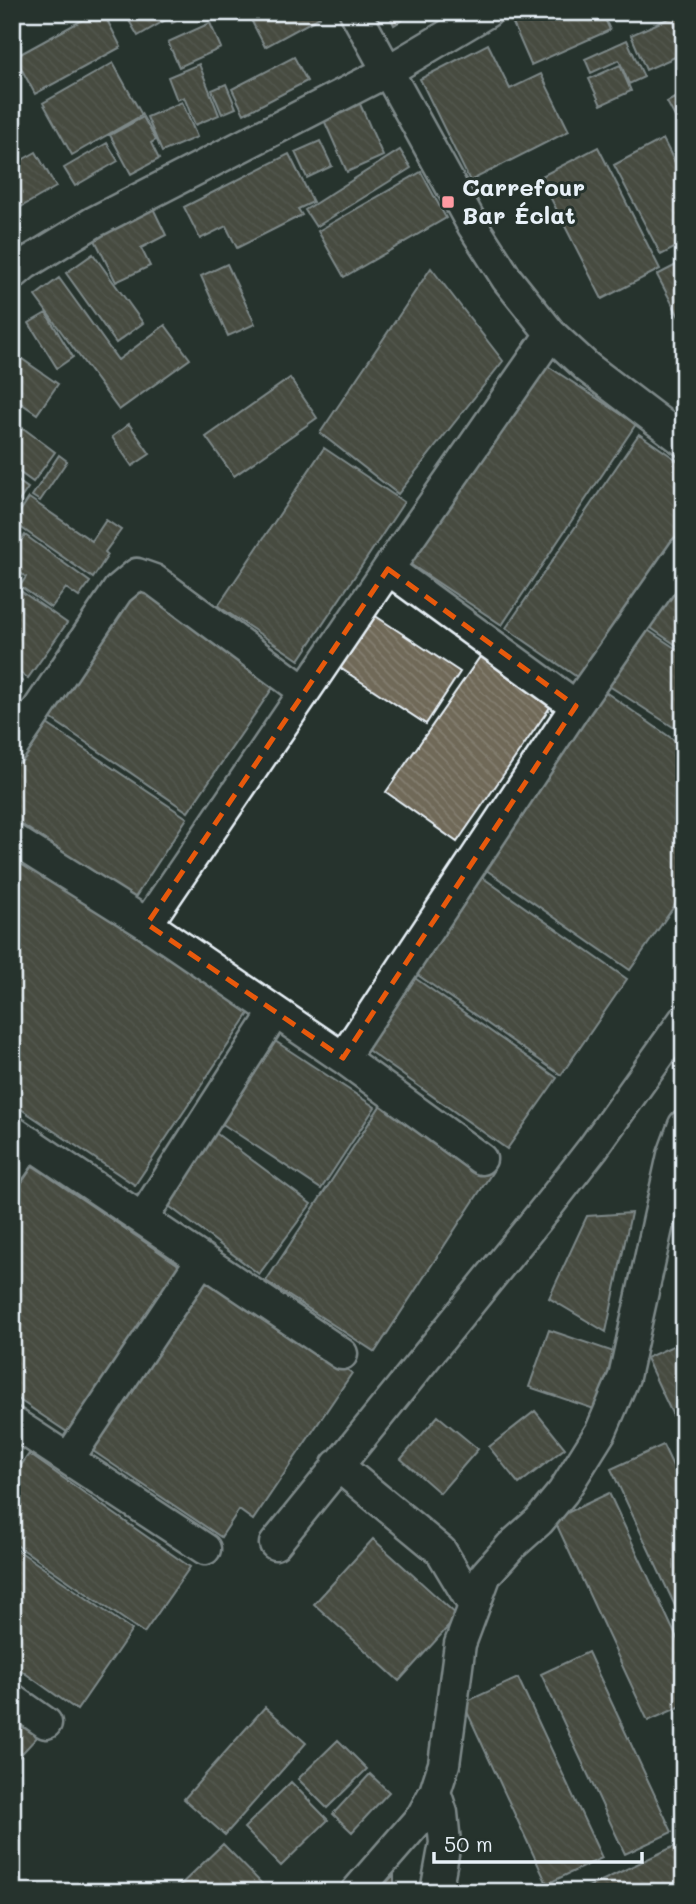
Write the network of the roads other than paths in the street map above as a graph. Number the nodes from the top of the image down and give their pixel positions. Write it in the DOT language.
graph roads {
  1 [pos="355,12"];
  2 [pos="487,12"];
  3 [pos="386,72"];
  4 [pos="12,275"];
  5 [pos="551,334"];
  6 [pos="684,440"];
  7 [pos="684,551"];
  8 [pos="388,569"];
  9 [pos="304,691"];
  10 [pos="576,705"];
  11 [pos="12,748"];
  12 [pos="12,839"];
  13 [pos="147,924"];
  14 [pos="275,1012"];
  15 [pos="684,1020"];
  16 [pos="343,1058"];
  17 [pos="684,1125"];
  18 [pos="21,1136"];
  19 [pos="481,1159"];
  20 [pos="12,1167"];
  21 [pos="142,1219"];
  22 [pos="202,1259"];
  23 [pos="342,1354"];
  24 [pos="16,1432"];
  25 [pos="68,1458"];
  26 [pos="337,1465"];
  27 [pos="275,1544"];
  28 [pos="205,1549"];
  29 [pos="474,1606"];
  30 [pos="12,1699"];
  31 [pos="46,1723"];
  32 [pos="435,1792"];
  33 [pos="356,1892"];
  34 [pos="436,1892"];
  1 -- 3 [label="street"];
  2 -- 3 [label="street"];
  3 -- 4 [label="street"];
  3 -- 5 [label="street"];
  5 -- 6 [label="street"];
  5 -- 8 [label="street"];
  7 -- 10 [label="street"];
  8 -- 9 [label="street"];
  8 -- 10 [label="street"];
  9 -- 11 [label="street"];
  9 -- 13 [label="street"];
  10 -- 16 [label="street"];
  12 -- 13 [label="street"];
  13 -- 14 [label="street"];
  14 -- 16 [label="street"];
  14 -- 21 [label="street"];
  15 -- 26 [label="street"];
  16 -- 19 [label="street"];
  17 -- 29 [label="street"];
  18 -- 20 [label="street"];
  18 -- 21 [label="street"];
  21 -- 22 [label="street"];
  22 -- 23 [label="street"];
  22 -- 25 [label="street"];
  24 -- 25 [label="street"];
  25 -- 28 [label="street"];
  26 -- 27 [label="street"];
  26 -- 29 [label="street"];
  29 -- 32 [label="street"];
  30 -- 31 [label="street"];
  32 -- 33 [label="street"];
  32 -- 34 [label="street"];
}
